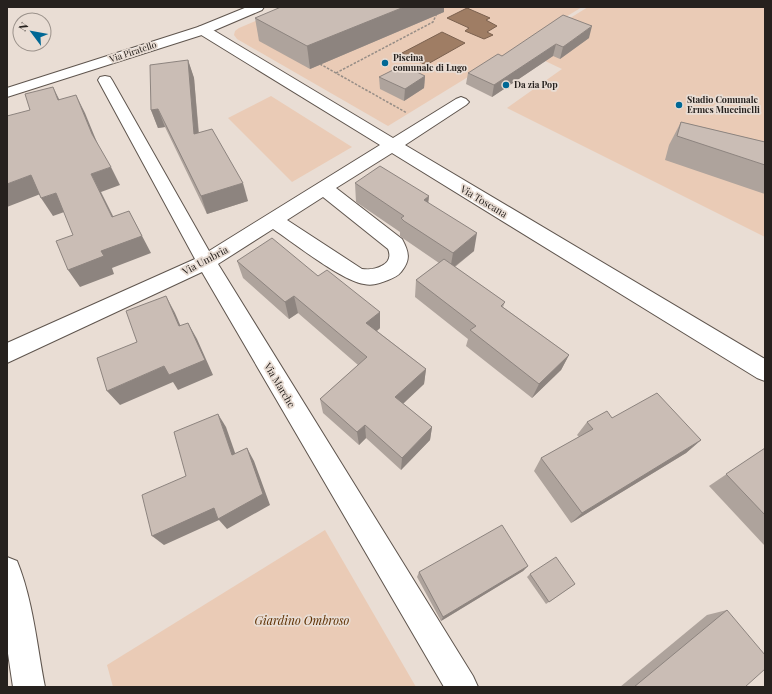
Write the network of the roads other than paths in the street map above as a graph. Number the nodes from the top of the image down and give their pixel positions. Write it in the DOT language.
graph roads {
  1 [pos="258,7"];
  2 [pos="203,30"];
  3 [pos="105,80"];
  4 [pos="7,93"];
  5 [pos="461,102"];
  6 [pos="392,146"];
  7 [pos="324,188"];
  8 [pos="273,220"];
  9 [pos="206,262"];
  10 [pos="7,354"];
  11 [pos="765,371"];
  12 [pos="7,571"];
  13 [pos="11,612"];
  14 [pos="29,687"];
  15 [pos="462,687"];
  1 -- 2 [label="street, Via Piratello"];
  2 -- 4 [label="street, Via Piratello"];
  2 -- 6 [label="street, Via Toscana"];
  3 -- 9 [label="street, Via Marche"];
  5 -- 6 [label="street, Via Umbria"];
  6 -- 7 [label="street, Via Umbria"];
  6 -- 11 [label="street, Via Toscana"];
  7 -- 8 [label="street, Via Umbria"];
  7 -- 8 [label="street"];
  8 -- 9 [label="street, Via Umbria"];
  9 -- 10 [label="street, Via Umbria"];
  9 -- 15 [label="street, Via Marche"];
  12 -- 13 [label="street"];
  13 -- 14 [label="street"];
}
